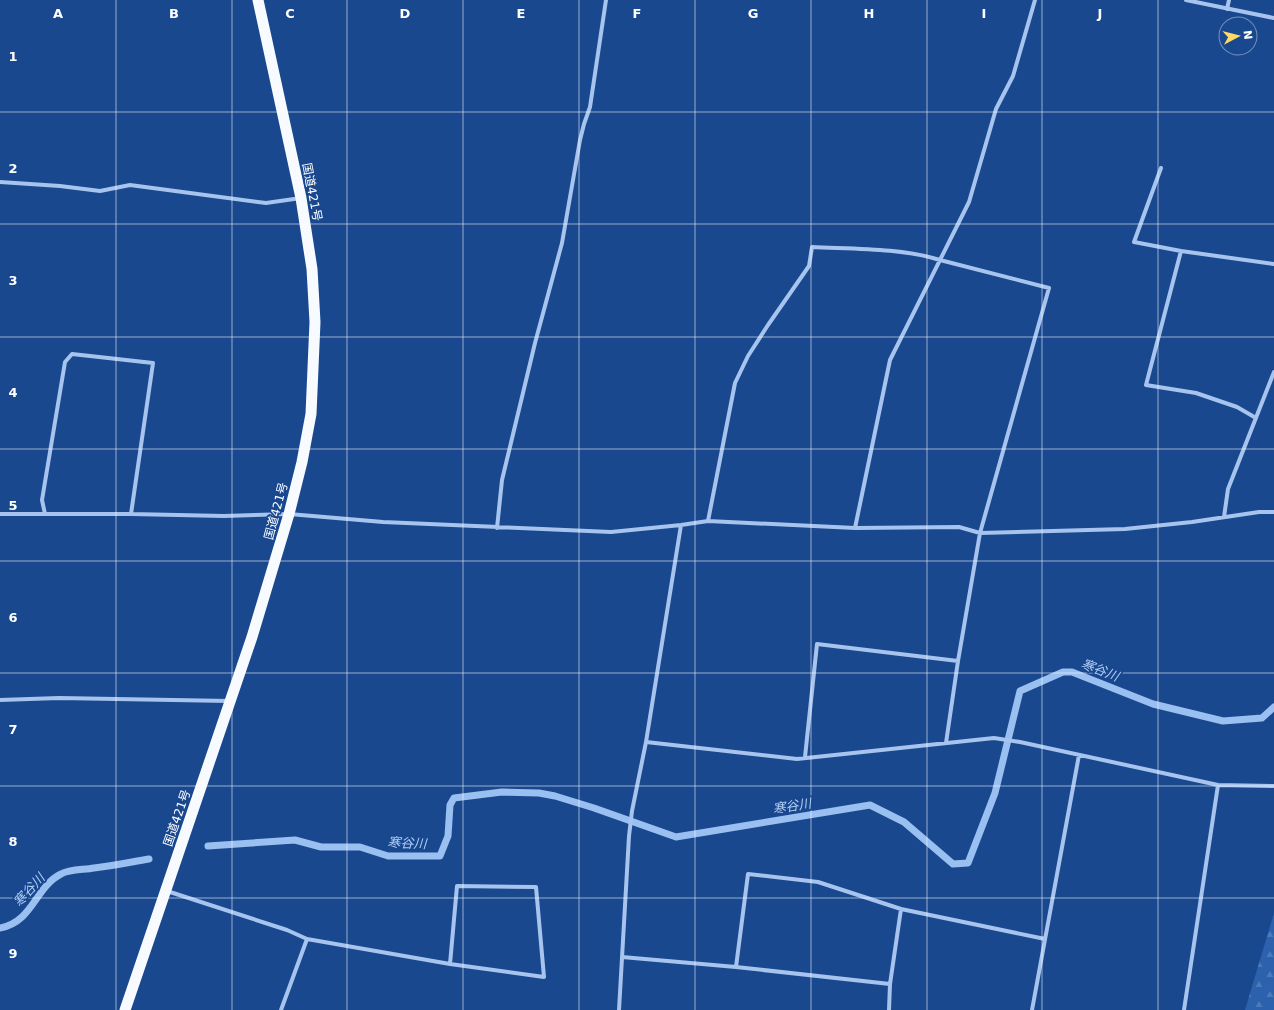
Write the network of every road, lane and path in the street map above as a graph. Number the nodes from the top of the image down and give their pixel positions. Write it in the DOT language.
graph roads {
  1 [pos="258,0"];
  2 [pos="606,0"];
  3 [pos="1035,0"];
  4 [pos="1186,0"];
  5 [pos="1230,0"];
  6 [pos="1227,9"];
  7 [pos="1274,18"];
  8 [pos="1161,168"];
  9 [pos="0,182"];
  10 [pos="301,198"];
  11 [pos="1180,251"];
  12 [pos="940,260"];
  13 [pos="1274,264"];
  14 [pos="1274,372"];
  15 [pos="1256,418"];
  16 [pos="1274,512"];
  17 [pos="0,514"];
  18 [pos="44,514"];
  19 [pos="131,514"];
  20 [pos="289,514"];
  21 [pos="1224,517"];
  22 [pos="708,521"];
  23 [pos="681,525"];
  24 [pos="497,528"];
  25 [pos="855,528"];
  26 [pos="980,533"];
  27 [pos="958,661"];
  28 [pos="0,700"];
  29 [pos="231,701"];
  30 [pos="646,742"];
  31 [pos="946,743"];
  32 [pos="1079,755"];
  33 [pos="805,757"];
  34 [pos="1218,785"];
  35 [pos="1274,786"];
  36 [pos="166,890"];
  37 [pos="901,909"];
  38 [pos="307,939"];
  39 [pos="1045,939"];
  40 [pos="622,957"];
  41 [pos="450,964"];
  42 [pos="736,967"];
  43 [pos="890,984"];
  44 [pos="125,1010"];
  45 [pos="281,1010"];
  46 [pos="619,1010"];
  47 [pos="889,1010"];
  48 [pos="1032,1010"];
  49 [pos="1184,1010"];
  1 -- 10 [label="highway, 国道421号"];
  2 -- 24 [label="street"];
  3 -- 12 [label="street"];
  4 -- 6 [label="street"];
  5 -- 6 [label="street"];
  6 -- 7 [label="street"];
  8 -- 11 [label="street"];
  9 -- 10 [label="street"];
  10 -- 20 [label="highway, 国道421号"];
  11 -- 13 [label="street"];
  11 -- 15 [label="street"];
  12 -- 22 [label="street"];
  12 -- 25 [label="street"];
  12 -- 26 [label="street"];
  14 -- 15 [label="street"];
  15 -- 21 [label="street"];
  16 -- 21 [label="street"];
  17 -- 18 [label="street"];
  18 -- 19 [label="street"];
  18 -- 19 [label="street"];
  19 -- 20 [label="street"];
  20 -- 24 [label="street"];
  20 -- 29 [label="highway, 国道421号"];
  21 -- 26 [label="street"];
  22 -- 23 [label="street"];
  22 -- 25 [label="street"];
  23 -- 24 [label="street"];
  23 -- 30 [label="street"];
  25 -- 26 [label="street"];
  26 -- 27 [label="street"];
  27 -- 31 [label="street"];
  27 -- 33 [label="street"];
  28 -- 29 [label="street"];
  29 -- 36 [label="highway, 国道421号"];
  30 -- 33 [label="street"];
  30 -- 40 [label="street"];
  31 -- 32 [label="street"];
  31 -- 33 [label="street"];
  32 -- 34 [label="street"];
  32 -- 39 [label="street"];
  34 -- 35 [label="street"];
  34 -- 49 [label="street"];
  36 -- 38 [label="street"];
  36 -- 44 [label="highway, 国道421号"];
  37 -- 39 [label="street"];
  37 -- 42 [label="street"];
  37 -- 43 [label="street"];
  38 -- 41 [label="street"];
  38 -- 45 [label="street"];
  39 -- 48 [label="street"];
  40 -- 42 [label="street"];
  40 -- 46 [label="street"];
  41 -- 41 [label="street"];
  42 -- 43 [label="street"];
  43 -- 47 [label="street"];
}
